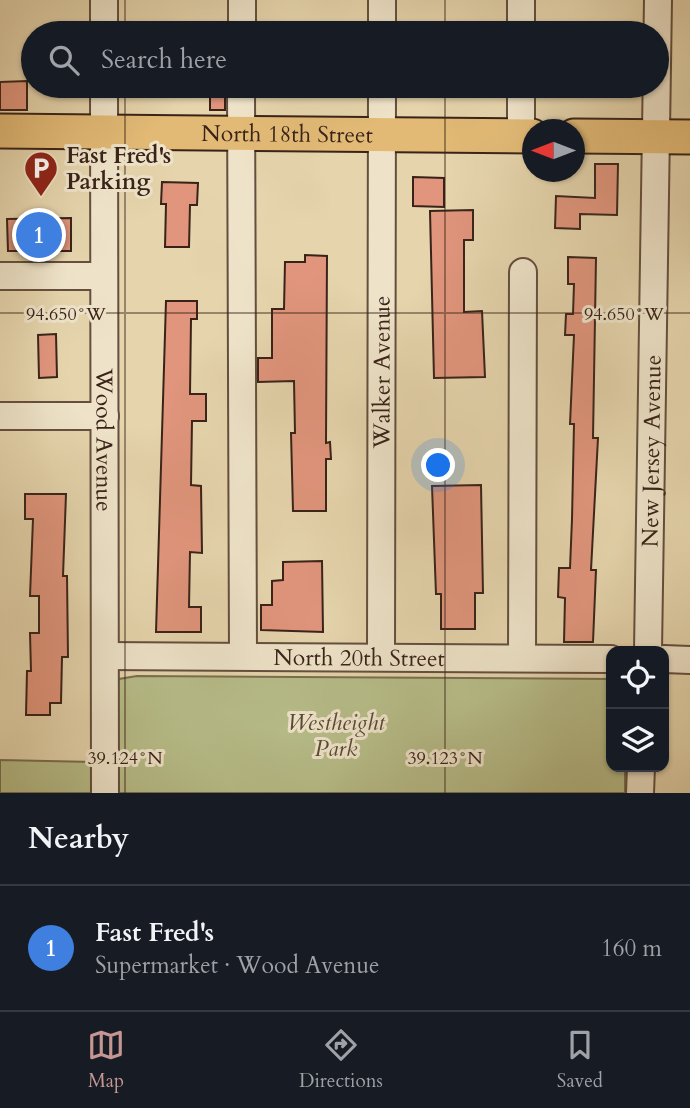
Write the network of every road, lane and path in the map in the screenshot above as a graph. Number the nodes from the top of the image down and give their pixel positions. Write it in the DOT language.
graph roads {
  1 [pos="104,0"];
  2 [pos="242,0"];
  3 [pos="382,0"];
  4 [pos="521,0"];
  5 [pos="658,0"];
  6 [pos="104,21"];
  7 [pos="242,21"];
  8 [pos="382,21"];
  9 [pos="521,21"];
  10 [pos="658,21"];
  11 [pos="104,98"];
  12 [pos="241,98"];
  13 [pos="382,98"];
  14 [pos="522,98"];
  15 [pos="657,98"];
  16 [pos="525,119"];
  17 [pos="0,131"];
  18 [pos="103,131"];
  19 [pos="240,133"];
  20 [pos="382,135"];
  21 [pos="522,136"];
  22 [pos="585,136"];
  23 [pos="657,137"];
  24 [pos="690,137"];
  25 [pos="523,272"];
  26 [pos="0,276"];
  27 [pos="104,276"];
  28 [pos="0,416"];
  29 [pos="105,416"];
  30 [pos="648,646"];
  31 [pos="105,656"];
  32 [pos="243,656"];
  33 [pos="382,657"];
  34 [pos="522,658"];
  35 [pos="606,659"];
  36 [pos="669,659"];
  37 [pos="690,660"];
  38 [pos="641,772"];
  39 [pos="106,793"];
  40 [pos="640,793"];
  1 -- 6 [label="street"];
  2 -- 7 [label="street"];
  3 -- 8 [label="street"];
  4 -- 9 [label="street"];
  5 -- 10 [label="street, New Jersey Avenue"];
  11 -- 18 [label="street, Wood Avenue"];
  12 -- 19 [label="street"];
  13 -- 20 [label="street, Walker Avenue"];
  14 -- 16 [label="street"];
  15 -- 23 [label="street, New Jersey Avenue"];
  17 -- 18 [label="main road, North 18th Street"];
  18 -- 19 [label="main road, North 18th Street"];
  18 -- 27 [label="street, Wood Avenue"];
  19 -- 20 [label="main road, North 18th Street"];
  19 -- 32 [label="street"];
  20 -- 21 [label="main road, North 18th Street"];
  20 -- 33 [label="street, Walker Avenue"];
  22 -- 23 [label="main road"];
  23 -- 24 [label="main road"];
  23 -- 30 [label="street, New Jersey Avenue"];
  25 -- 34 [label="street"];
  26 -- 27 [label="street"];
  27 -- 29 [label="street, Wood Avenue"];
  28 -- 29 [label="street"];
  29 -- 31 [label="street, Wood Avenue"];
  31 -- 32 [label="street, North 20th Street"];
  31 -- 39 [label="street, Wood Avenue"];
  32 -- 33 [label="street, North 20th Street"];
  33 -- 34 [label="street, North 20th Street"];
  34 -- 35 [label="street, North 20th Street"];
  36 -- 37 [label="street"];
  38 -- 40 [label="street"];
}
